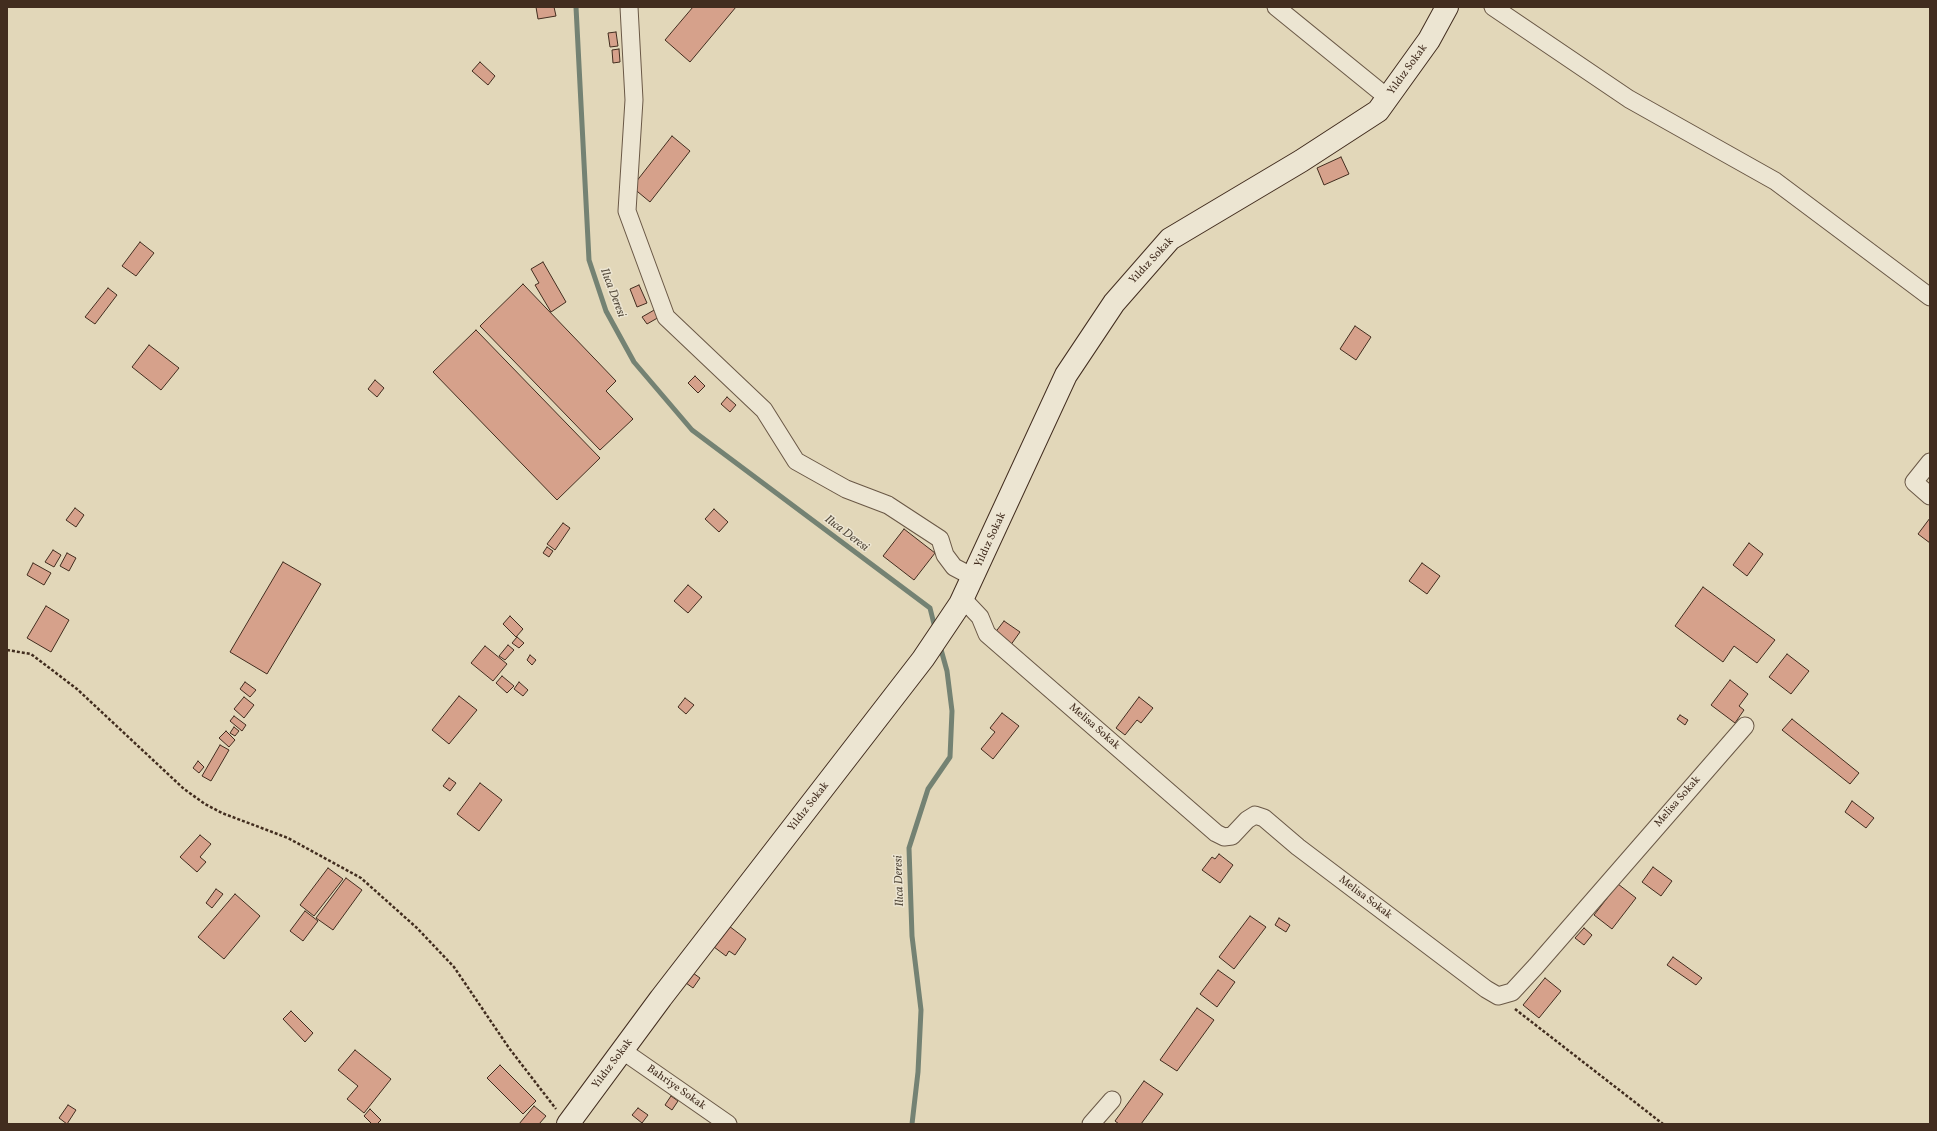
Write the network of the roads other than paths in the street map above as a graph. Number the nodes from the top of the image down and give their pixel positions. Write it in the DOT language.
graph roads {
  1 [pos="629,7"];
  2 [pos="1276,7"];
  3 [pos="1447,7"];
  4 [pos="1493,7"];
  5 [pos="1388,98"];
  6 [pos="1930,297"];
  7 [pos="1930,462"];
  8 [pos="1930,496"];
  9 [pos="973,577"];
  10 [pos="961,602"];
  11 [pos="1745,726"];
  12 [pos="623,1051"];
  13 [pos="1112,1100"];
  14 [pos="569,1124"];
  15 [pos="728,1124"];
  16 [pos="1091,1124"];
  1 -- 9 [label="street"];
  2 -- 5 [label="street"];
  3 -- 5 [label="street, Yıldız Sokak"];
  4 -- 6 [label="street"];
  5 -- 9 [label="street, Yıldız Sokak"];
  7 -- 8 [label="street"];
  9 -- 10 [label="street, Yıldız Sokak"];
  10 -- 11 [label="street, Melisa Sokak"];
  10 -- 12 [label="street, Yıldız Sokak"];
  12 -- 14 [label="street, Yıldız Sokak"];
  12 -- 15 [label="street, Bahriye Sokak"];
  13 -- 16 [label="street"];
}
